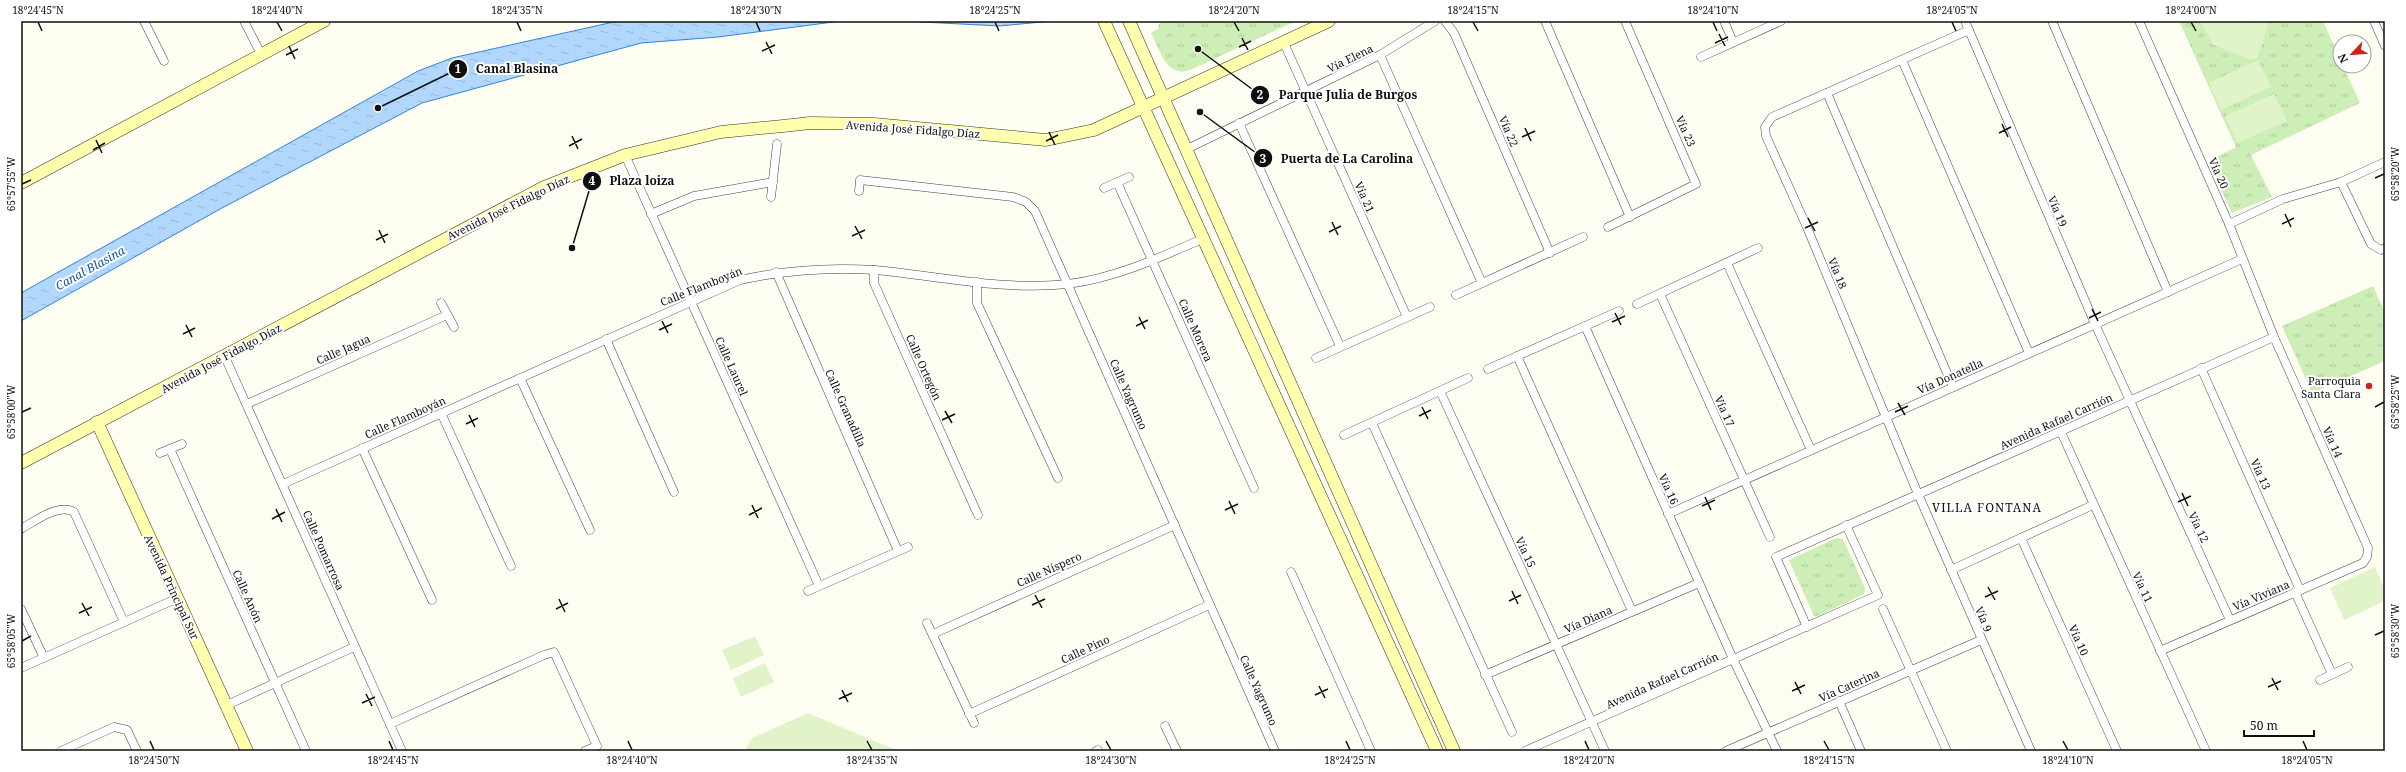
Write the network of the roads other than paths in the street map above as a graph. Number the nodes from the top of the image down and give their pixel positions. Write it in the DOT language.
graph roads {
  1 [pos="144,21"];
  2 [pos="244,21"];
  3 [pos="324,21"];
  4 [pos="1104,21"];
  5 [pos="1129,21"];
  6 [pos="1329,21"];
  7 [pos="1436,21"];
  8 [pos="1445,21"];
  9 [pos="1544,21"];
  10 [pos="1625,21"];
  11 [pos="1724,21"];
  12 [pos="1781,21"];
  13 [pos="1965,21"];
  14 [pos="2052,21"];
  15 [pos="2139,21"];
  16 [pos="2374,21"];
  17 [pos="1969,30"];
  18 [pos="1733,42"];
  19 [pos="1284,43"];
  20 [pos="2385,46"];
  21 [pos="261,54"];
  22 [pos="1380,55"];
  23 [pos="1701,56"];
  24 [pos="1902,60"];
  25 [pos="164,61"];
  26 [pos="1306,92"];
  27 [pos="1827,93"];
  28 [pos="1165,99"];
  29 [pos="1144,108"];
  30 [pos="1239,123"];
  31 [pos="777,144"];
  32 [pos="1185,150"];
  33 [pos="625,155"];
  34 [pos="2385,162"];
  35 [pos="1129,177"];
  36 [pos="773,182"];
  37 [pos="1117,182"];
  38 [pos="2342,182"];
  39 [pos="21,183"];
  40 [pos="1104,188"];
  41 [pos="858,190"];
  42 [pos="771,196"];
  43 [pos="651,214"];
  44 [pos="1630,217"];
  45 [pos="2229,224"];
  46 [pos="1608,227"];
  47 [pos="1583,238"];
  48 [pos="1202,239"];
  49 [pos="1758,248"];
  50 [pos="2385,248"];
  51 [pos="1550,253"];
  52 [pos="2242,259"];
  53 [pos="1153,261"];
  54 [pos="1727,263"];
  55 [pos="874,270"];
  56 [pos="776,272"];
  57 [pos="977,282"];
  58 [pos="1482,283"];
  59 [pos="1068,284"];
  60 [pos="2168,292"];
  61 [pos="1660,294"];
  62 [pos="1456,295"];
  63 [pos="691,301"];
  64 [pos="441,303"];
  65 [pos="1637,304"];
  66 [pos="1430,307"];
  67 [pos="1619,311"];
  68 [pos="447,315"];
  69 [pos="1407,317"];
  70 [pos="2095,324"];
  71 [pos="1585,326"];
  72 [pos="454,327"];
  73 [pos="2274,337"];
  74 [pos="606,339"];
  75 [pos="1340,346"];
  76 [pos="2029,353"];
  77 [pos="1518,356"];
  78 [pos="225,357"];
  79 [pos="1316,358"];
  80 [pos="2202,368"];
  81 [pos="1488,369"];
  82 [pos="520,378"];
  83 [pos="1468,378"];
  84 [pos="1953,387"];
  85 [pos="1440,391"];
  86 [pos="2129,400"];
  87 [pos="247,404"];
  88 [pos="441,413"];
  89 [pos="1885,416"];
  90 [pos="97,422"];
  91 [pos="1372,422"];
  92 [pos="2061,432"];
  93 [pos="1344,435"];
  94 [pos="182,444"];
  95 [pos="362,448"];
  96 [pos="170,449"];
  97 [pos="1811,450"];
  98 [pos="160,453"];
  99 [pos="21,463"];
  100 [pos="1058,478"];
  101 [pos="1744,480"];
  102 [pos="283,484"];
  103 [pos="1254,488"];
  104 [pos="674,492"];
  105 [pos="1918,494"];
  106 [pos="2093,505"];
  107 [pos="1668,514"];
  108 [pos="978,515"];
  109 [pos="1174,525"];
  110 [pos="1846,525"];
  111 [pos="21,529"];
  112 [pos="590,530"];
  113 [pos="1770,537"];
  114 [pos="2021,538"];
  115 [pos="908,547"];
  116 [pos="898,551"];
  117 [pos="2368,556"];
  118 [pos="511,566"];
  119 [pos="1951,570"];
  120 [pos="1292,572"];
  121 [pos="1699,583"];
  122 [pos="819,586"];
  123 [pos="808,591"];
  124 [pos="2298,591"];
  125 [pos="178,598"];
  126 [pos="432,600"];
  127 [pos="1209,605"];
  128 [pos="21,609"];
  129 [pos="1883,609"];
  130 [pos="1632,611"];
  131 [pos="2230,620"];
  132 [pos="124,622"];
  133 [pos="927,623"];
  134 [pos="1807,627"];
  135 [pos="932,634"];
  136 [pos="1981,640"];
  137 [pos="1556,645"];
  138 [pos="354,647"];
  139 [pos="2160,651"];
  140 [pos="44,658"];
  141 [pos="1733,660"];
  142 [pos="2348,667"];
  143 [pos="21,668"];
  144 [pos="1910,670"];
  145 [pos="2332,674"];
  146 [pos="1486,675"];
  147 [pos="2320,680"];
  148 [pos="276,684"];
  149 [pos="1839,701"];
  150 [pos="227,705"];
  151 [pos="969,714"];
  152 [pos="974,723"];
  153 [pos="1593,723"];
  154 [pos="390,724"];
  155 [pos="1165,726"];
  156 [pos="1512,732"];
  157 [pos="1768,732"];
  158 [pos="61,751"];
  159 [pos="137,751"];
  160 [pos="247,751"];
  161 [pos="306,751"];
  162 [pos="402,751"];
  163 [pos="584,751"];
  164 [pos="1177,751"];
  165 [pos="1275,751"];
  166 [pos="1371,751"];
  167 [pos="1436,751"];
  168 [pos="1454,751"];
  169 [pos="1525,751"];
  170 [pos="1606,751"];
  171 [pos="1726,751"];
  172 [pos="1777,751"];
  173 [pos="1861,751"];
  174 [pos="1947,751"];
  175 [pos="2031,751"];
  176 [pos="2117,751"];
  177 [pos="2206,751"];
  1 -- 25 [label="street"];
  2 -- 21 [label="street"];
  3 -- 21 [label="street"];
  4 -- 29 [label="street"];
  5 -- 28 [label="street"];
  6 -- 19 [label="street, Avenida José Fidalgo Díaz"];
  7 -- 22 [label="street, Vía Elena"];
  8 -- 51 [label="street, Vía 22"];
  9 -- 44 [label="street"];
  10 -- 44 [label="street, Vía 23"];
  11 -- 18 [label="street"];
  12 -- 18 [label="street"];
  13 -- 17 [label="street, Vía 19"];
  14 -- 60 [label="street"];
  15 -- 45 [label="street, Vía 20"];
  16 -- 20 [label="street"];
  17 -- 24 [label="street"];
  17 -- 70 [label="street, Vía 19"];
  18 -- 23 [label="street"];
  19 -- 26 [label="street, Vía 21"];
  19 -- 28 [label="street, Avenida José Fidalgo Díaz"];
  21 -- 39 [label="street"];
  22 -- 26 [label="street, Vía Elena"];
  22 -- 58 [label="street"];
  24 -- 27 [label="street, Vía 18"];
  24 -- 76 [label="street"];
  26 -- 30 [label="street, Vía Elena"];
  26 -- 69 [label="street, Vía 21"];
  27 -- 84 [label="street"];
  27 -- 89 [label="street, Vía 18"];
  28 -- 29 [label="street, Avenida José Fidalgo Díaz"];
  28 -- 32 [label="street"];
  29 -- 33 [label="street, Avenida José Fidalgo Díaz"];
  29 -- 48 [label="street"];
  30 -- 32 [label="street, Vía Elena"];
  30 -- 75 [label="street"];
  31 -- 36 [label="street"];
  32 -- 168 [label="street"];
  33 -- 43 [label="street, Calle Laurel"];
  33 -- 78 [label="street, Avenida José Fidalgo Díaz"];
  34 -- 38 [label="street"];
  35 -- 37 [label="street"];
  36 -- 42 [label="street"];
  36 -- 43 [label="street"];
  37 -- 40 [label="street"];
  37 -- 53 [label="street, Calle Morera"];
  38 -- 45 [label="street"];
  38 -- 50 [label="street"];
  41 -- 59 [label="street, Calle Yagrumo"];
  43 -- 63 [label="street, Calle Laurel"];
  44 -- 46 [label="street, Vía 23"];
  45 -- 52 [label="street, Vía 20"];
  47 -- 51 [label="street"];
  48 -- 53 [label="street, Calle Flamboyán"];
  48 -- 167 [label="street"];
  49 -- 54 [label="street"];
  51 -- 58 [label="street"];
  52 -- 60 [label="street, Vía Donatella"];
  52 -- 73 [label="street, Vía 20"];
  53 -- 59 [label="street, Calle Flamboyán"];
  53 -- 103 [label="street, Calle Morera"];
  54 -- 61 [label="street"];
  54 -- 97 [label="street"];
  55 -- 56 [label="street, Calle Flamboyán"];
  55 -- 57 [label="street, Calle Flamboyán"];
  55 -- 108 [label="street, Calle Ortegón"];
  56 -- 63 [label="street, Calle Flamboyán"];
  56 -- 116 [label="street, Calle Granadilla"];
  57 -- 59 [label="street, Calle Flamboyán"];
  57 -- 100 [label="street"];
  58 -- 62 [label="street"];
  59 -- 109 [label="street, Calle Yagrumo"];
  60 -- 70 [label="street, Vía Donatella"];
  61 -- 65 [label="street"];
  61 -- 101 [label="street, Vía 17"];
  63 -- 74 [label="street, Calle Flamboyán"];
  63 -- 122 [label="street, Calle Laurel"];
  64 -- 68 [label="street"];
  66 -- 69 [label="street"];
  67 -- 71 [label="street"];
  68 -- 72 [label="street"];
  68 -- 87 [label="street, Calle Jagua"];
  69 -- 75 [label="street"];
  70 -- 76 [label="street, Vía Donatella"];
  70 -- 86 [label="street, Vía 19"];
  71 -- 77 [label="street"];
  71 -- 107 [label="street, Vía 16"];
  73 -- 80 [label="street, Avenida Rafael Carrión"];
  73 -- 117 [label="street, Vía 14"];
  74 -- 82 [label="street, Calle Flamboyán"];
  74 -- 104 [label="street"];
  75 -- 79 [label="street"];
  76 -- 84 [label="street, Vía Donatella"];
  77 -- 81 [label="street"];
  77 -- 130 [label="street"];
  78 -- 87 [label="street, Calle Pomarrosa"];
  78 -- 90 [label="street, Avenida José Fidalgo Díaz"];
  80 -- 86 [label="street, Avenida Rafael Carrión"];
  80 -- 124 [label="street, Vía 13"];
  82 -- 88 [label="street, Calle Flamboyán"];
  82 -- 112 [label="street"];
  83 -- 85 [label="street"];
  84 -- 89 [label="street, Vía Donatella"];
  85 -- 91 [label="street"];
  85 -- 137 [label="street, Vía 15"];
  86 -- 92 [label="street, Avenida Rafael Carrión"];
  86 -- 131 [label="street, Vía 12"];
  87 -- 102 [label="street, Calle Pomarrosa"];
  88 -- 95 [label="street, Calle Flamboyán"];
  88 -- 118 [label="street"];
  89 -- 97 [label="street, Vía Donatella"];
  89 -- 105 [label="street, Vía 18"];
  90 -- 99 [label="street, Avenida José Fidalgo Díaz"];
  90 -- 125 [label="street, Avenida Principal Sur"];
  91 -- 93 [label="street"];
  91 -- 146 [label="street"];
  92 -- 105 [label="street, Avenida Rafael Carrión"];
  92 -- 106 [label="street, Vía 11"];
  94 -- 96 [label="street"];
  95 -- 102 [label="street, Calle Flamboyán"];
  95 -- 126 [label="street"];
  96 -- 98 [label="street"];
  96 -- 148 [label="street, Calle Anón"];
  97 -- 101 [label="street, Vía Donatella"];
  101 -- 107 [label="street, Vía Donatella"];
  101 -- 113 [label="street, Vía 17"];
  102 -- 138 [label="street, Calle Pomarrosa"];
  105 -- 110 [label="street, Avenida Rafael Carrión"];
  105 -- 119 [label="street, Vía 9"];
  106 -- 114 [label="street"];
  106 -- 139 [label="street, Vía 11"];
  107 -- 121 [label="street, Vía 16"];
  109 -- 127 [label="street, Calle Yagrumo"];
  109 -- 135 [label="street, Calle Níspero"];
  110 -- 134 [label="street, Avenida Rafael Carrión"];
  110 -- 134 [label="street, Avenida Rafael Carrión"];
  111 -- 132 [label="street"];
  114 -- 119 [label="street"];
  114 -- 176 [label="street, Vía 10"];
  115 -- 116 [label="street"];
  116 -- 122 [label="street"];
  117 -- 124 [label="street, Vía Viviana"];
  119 -- 136 [label="street, Vía 9"];
  120 -- 166 [label="street"];
  121 -- 130 [label="street, Vía Diana"];
  121 -- 141 [label="street, Vía 16"];
  122 -- 123 [label="street"];
  124 -- 131 [label="street, Vía Viviana"];
  124 -- 145 [label="street, Vía 13"];
  125 -- 132 [label="street"];
  125 -- 150 [label="street, Avenida Principal Sur"];
  127 -- 151 [label="street, Calle Pino"];
  127 -- 165 [label="street, Calle Yagrumo"];
  128 -- 140 [label="street"];
  129 -- 144 [label="street"];
  130 -- 137 [label="street, Vía Diana"];
  131 -- 139 [label="street, Vía Viviana"];
  132 -- 140 [label="street"];
  133 -- 135 [label="street"];
  134 -- 141 [label="street, Avenida Rafael Carrión"];
  135 -- 151 [label="street"];
  136 -- 144 [label="street, Vía Caterina"];
  136 -- 175 [label="street, Vía 9"];
  137 -- 146 [label="street, Vía Diana"];
  137 -- 153 [label="street, Vía 15"];
  138 -- 148 [label="street"];
  138 -- 154 [label="street, Calle Pomarrosa"];
  139 -- 177 [label="street, Vía 11"];
  140 -- 143 [label="street"];
  141 -- 153 [label="street, Avenida Rafael Carrión"];
  141 -- 157 [label="street, Vía 16"];
  142 -- 145 [label="street"];
  144 -- 149 [label="street, Vía Caterina"];
  144 -- 174 [label="street"];
  145 -- 147 [label="street"];
  146 -- 156 [label="street"];
  148 -- 150 [label="street"];
  148 -- 161 [label="street, Calle Anón"];
  149 -- 157 [label="street, Vía Caterina"];
  149 -- 173 [label="street"];
  150 -- 160 [label="street, Avenida Principal Sur"];
  151 -- 152 [label="street"];
  153 -- 169 [label="street, Avenida Rafael Carrión"];
  153 -- 170 [label="street, Vía 15"];
  154 -- 162 [label="street, Calle Pomarrosa"];
  154 -- 163 [label="street"];
  155 -- 164 [label="street"];
  157 -- 171 [label="street, Vía Caterina"];
  157 -- 172 [label="street, Vía 16"];
  158 -- 159 [label="street"];
}
